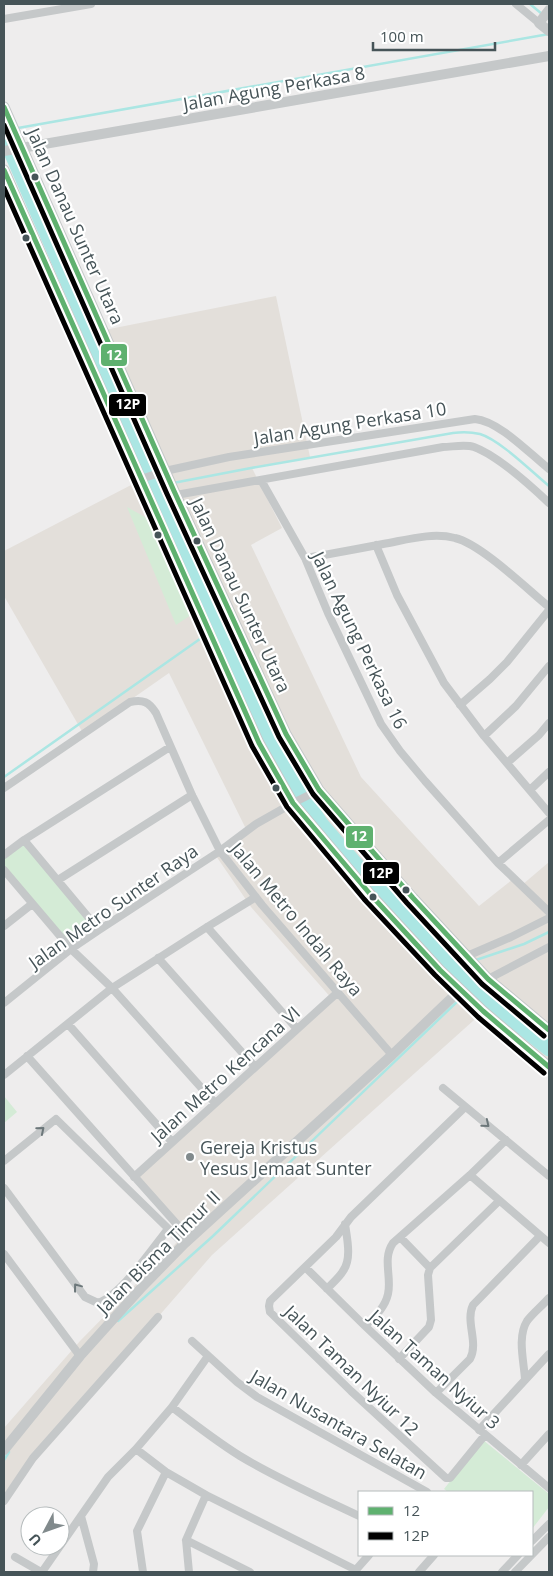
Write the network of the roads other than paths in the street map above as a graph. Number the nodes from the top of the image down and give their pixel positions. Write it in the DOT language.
graph roads {
  1 [pos="91,4"];
  2 [pos="516,4"];
  3 [pos="545,12"];
  4 [pos="4,19"];
  5 [pos="549,31"];
  6 [pos="549,56"];
  7 [pos="4,107"];
  8 [pos="20,146"];
  9 [pos="4,151"];
  10 [pos="4,170"];
  11 [pos="549,469"];
  12 [pos="165,475"];
  13 [pos="143,478"];
  14 [pos="261,480"];
  15 [pos="175,493"];
  16 [pos="549,503"];
  17 [pos="376,546"];
  18 [pos="305,558"];
  19 [pos="549,608"];
  20 [pos="549,666"];
  21 [pos="460,705"];
  22 [pos="549,723"];
  23 [pos="484,736"];
  24 [pos="170,747"];
  25 [pos="507,763"];
  26 [pos="549,772"];
  27 [pos="4,788"];
  28 [pos="530,790"];
  29 [pos="315,792"];
  30 [pos="192,796"];
  31 [pos="295,801"];
  32 [pos="549,813"];
  33 [pos="549,820"];
  34 [pos="24,840"];
  35 [pos="220,851"];
  36 [pos="4,855"];
  37 [pos="498,863"];
  38 [pos="4,870"];
  39 [pos="58,880"];
  40 [pos="256,897"];
  41 [pos="32,904"];
  42 [pos="549,912"];
  43 [pos="549,918"];
  44 [pos="4,926"];
  45 [pos="207,926"];
  46 [pos="99,930"];
  47 [pos="549,947"];
  48 [pos="72,950"];
  49 [pos="158,958"];
  50 [pos="469,958"];
  51 [pos="487,978"];
  52 [pos="112,988"];
  53 [pos="461,991"];
  54 [pos="337,993"];
  55 [pos="4,1003"];
  56 [pos="68,1024"];
  57 [pos="296,1029"];
  58 [pos="549,1030"];
  59 [pos="392,1055"];
  60 [pos="28,1056"];
  61 [pos="255,1067"];
  62 [pos="549,1067"];
  63 [pos="4,1075"];
  64 [pos="443,1088"];
  65 [pos="215,1103"];
  66 [pos="465,1107"];
  67 [pos="506,1140"];
  68 [pos="172,1142"];
  69 [pos="4,1161"];
  70 [pos="134,1176"];
  71 [pos="470,1176"];
  72 [pos="549,1176"];
  73 [pos="4,1188"];
  74 [pos="499,1201"];
  75 [pos="345,1224"];
  76 [pos="168,1229"];
  77 [pos="540,1236"];
  78 [pos="400,1237"];
  79 [pos="187,1242"];
  80 [pos="549,1243"];
  81 [pos="4,1254"];
  82 [pos="305,1267"];
  83 [pos="430,1268"];
  84 [pos="130,1277"];
  85 [pos="140,1289"];
  86 [pos="327,1289"];
  87 [pos="549,1298"];
  88 [pos="158,1317"];
  89 [pos="365,1326"];
  90 [pos="192,1341"];
  91 [pos="549,1354"];
  92 [pos="80,1356"];
  93 [pos="208,1356"];
  94 [pos="400,1359"];
  95 [pos="525,1379"];
  96 [pos="436,1394"];
  97 [pos="172,1407"];
  98 [pos="482,1432"];
  99 [pos="549,1434"];
  100 [pos="136,1449"];
  101 [pos="4,1450"];
  102 [pos="521,1465"];
  103 [pos="166,1472"];
  104 [pos="549,1488"];
  105 [pos="424,1491"];
  106 [pos="206,1495"];
  107 [pos="4,1501"];
  108 [pos="81,1516"];
  109 [pos="358,1516"];
  110 [pos="549,1524"];
  111 [pos="549,1537"];
  112 [pos="186,1540"];
  113 [pos="533,1540"];
  114 [pos="533,1554"];
  115 [pos="368,1556"];
  116 [pos="433,1556"];
  117 [pos="514,1556"];
  118 [pos="531,1556"];
  119 [pos="15,1557"];
  120 [pos="521,1566"];
  121 [pos="355,1571"];
  122 [pos="42,1572"];
  123 [pos="93,1572"];
  124 [pos="142,1572"];
  125 [pos="189,1572"];
  126 [pos="250,1572"];
  127 [pos="419,1572"];
  128 [pos="502,1572"];
  129 [pos="515,1572"];
  130 [pos="528,1572"];
  1 -- 4 [label="street"];
  2 -- 3 [label="street"];
  3 -- 5 [label="street"];
  6 -- 8 [label="street, Jalan Agung Perkasa 8"];
  7 -- 8 [label="main road, Jalan Danau Sunter Utara"];
  8 -- 9 [label="street, Jalan Agung Perkasa 8"];
  8 -- 12 [label="main road, Jalan Danau Sunter Utara"];
  10 -- 13 [label="main road"];
  11 -- 12 [label="street, Jalan Agung Perkasa 10"];
  12 -- 13 [label="street, Jalan Agung Perkasa 10"];
  12 -- 15 [label="main road, Jalan Danau Sunter Utara"];
  13 -- 31 [label="main road"];
  14 -- 15 [label="street"];
  14 -- 16 [label="street"];
  14 -- 18 [label="street, Jalan Agung Perkasa 16"];
  15 -- 29 [label="main road, Jalan Danau Sunter Utara"];
  17 -- 18 [label="street"];
  17 -- 19 [label="street"];
  17 -- 21 [label="street"];
  18 -- 37 [label="street, Jalan Agung Perkasa 16"];
  19 -- 21 [label="street"];
  20 -- 23 [label="street"];
  21 -- 23 [label="street"];
  22 -- 25 [label="street"];
  23 -- 25 [label="street"];
  24 -- 27 [label="street, Jalan Metro Indah Raya"];
  24 -- 30 [label="street, Jalan Metro Indah Raya"];
  24 -- 34 [label="street"];
  25 -- 28 [label="street"];
  26 -- 28 [label="street"];
  28 -- 32 [label="street"];
  29 -- 31 [label="street, Jalan Metro Sunter Raya"];
  29 -- 50 [label="main road, Jalan Danau Sunter Utara"];
  30 -- 35 [label="street, Jalan Metro Indah Raya"];
  30 -- 39 [label="street"];
  31 -- 35 [label="street, Jalan Metro Sunter Raya"];
  31 -- 53 [label="main road"];
  33 -- 37 [label="street"];
  34 -- 36 [label="street"];
  34 -- 39 [label="street"];
  35 -- 40 [label="street, Jalan Metro Indah Raya"];
  35 -- 46 [label="street, Jalan Metro Sunter Raya"];
  37 -- 42 [label="street, Jalan Agung Perkasa 16"];
  38 -- 41 [label="street"];
  39 -- 46 [label="street"];
  40 -- 45 [label="street"];
  40 -- 54 [label="street, Jalan Metro Indah Raya"];
  41 -- 44 [label="street"];
  41 -- 48 [label="street"];
  43 -- 50 [label="street"];
  45 -- 49 [label="street"];
  45 -- 57 [label="street"];
  46 -- 48 [label="street, Jalan Metro Sunter Raya"];
  47 -- 51 [label="street"];
  48 -- 52 [label="street"];
  48 -- 55 [label="street, Jalan Metro Sunter Raya"];
  49 -- 52 [label="street"];
  49 -- 61 [label="street"];
  50 -- 51 [label="main road, Jalan Danau Sunter Utara"];
  51 -- 58 [label="main road, Jalan Danau Sunter Utara"];
  52 -- 56 [label="street"];
  52 -- 65 [label="street"];
  53 -- 59 [label="street, Jalan Bisma Timur II"];
  53 -- 62 [label="main road"];
  54 -- 57 [label="street, Jalan Metro Kencana VI"];
  54 -- 59 [label="street, Jalan Metro Indah Raya"];
  56 -- 60 [label="street"];
  56 -- 68 [label="street"];
  57 -- 61 [label="street, Jalan Metro Kencana VI"];
  59 -- 79 [label="street, Jalan Bisma Timur II"];
  60 -- 63 [label="street"];
  60 -- 70 [label="street"];
  61 -- 65 [label="street, Jalan Metro Kencana VI"];
  64 -- 66 [label="street"];
  65 -- 68 [label="street, Jalan Metro Kencana VI"];
  66 -- 67 [label="street, one-way"];
  66 -- 75 [label="street, Jalan Taman Nyiur 12"];
  67 -- 71 [label="street"];
  67 -- 72 [label="street"];
  68 -- 70 [label="street, Jalan Metro Kencana VI"];
  69 -- 76 [label="street, one-way"];
  70 -- 79 [label="street"];
  71 -- 74 [label="street"];
  71 -- 78 [label="street"];
  84 -- 73 [label="street, one-way"];
  74 -- 77 [label="street"];
  74 -- 83 [label="street"];
  75 -- 82 [label="street, Jalan Taman Nyiur 12"];
  75 -- 86 [label="street"];
  76 -- 79 [label="street"];
  76 -- 84 [label="street"];
  77 -- 80 [label="street"];
  77 -- 96 [label="street"];
  78 -- 83 [label="street"];
  78 -- 89 [label="street"];
  79 -- 85 [label="street, Jalan Bisma Timur II"];
  81 -- 92 [label="street"];
  82 -- 86 [label="street, Jalan Taman Nyiur 3"];
  82 -- 98 [label="street, Jalan Taman Nyiur 12"];
  83 -- 94 [label="street"];
  84 -- 85 [label="street"];
  85 -- 92 [label="street, Jalan Bisma Timur II"];
  86 -- 89 [label="street, Jalan Taman Nyiur 3"];
  87 -- 95 [label="street"];
  88 -- 107 [label="street"];
  89 -- 94 [label="street, Jalan Taman Nyiur 3"];
  90 -- 93 [label="street, Jalan Nusantara Selatan"];
  91 -- 95 [label="street"];
  92 -- 101 [label="street, Jalan Bisma Timur II"];
  93 -- 97 [label="street"];
  93 -- 105 [label="street, Jalan Nusantara Selatan"];
  94 -- 96 [label="street, Jalan Taman Nyiur 3"];
  95 -- 98 [label="street"];
  96 -- 98 [label="street, Jalan Taman Nyiur 3"];
  97 -- 100 [label="street"];
  97 -- 109 [label="street"];
  98 -- 102 [label="street, Jalan Taman Nyiur 3"];
  99 -- 102 [label="street"];
  100 -- 103 [label="street"];
  100 -- 108 [label="street"];
  102 -- 104 [label="street, Jalan Taman Nyiur 3"];
  103 -- 106 [label="street"];
  103 -- 124 [label="street"];
  106 -- 112 [label="street"];
  106 -- 121 [label="street"];
  108 -- 122 [label="street"];
  108 -- 123 [label="street"];
  110 -- 113 [label="street"];
  111 -- 114 [label="street"];
  112 -- 125 [label="street"];
  112 -- 126 [label="street"];
  115 -- 121 [label="street"];
  116 -- 127 [label="street"];
  117 -- 128 [label="street"];
  118 -- 120 [label="street"];
  119 -- 122 [label="street"];
  120 -- 129 [label="street"];
  120 -- 130 [label="street"];
}
